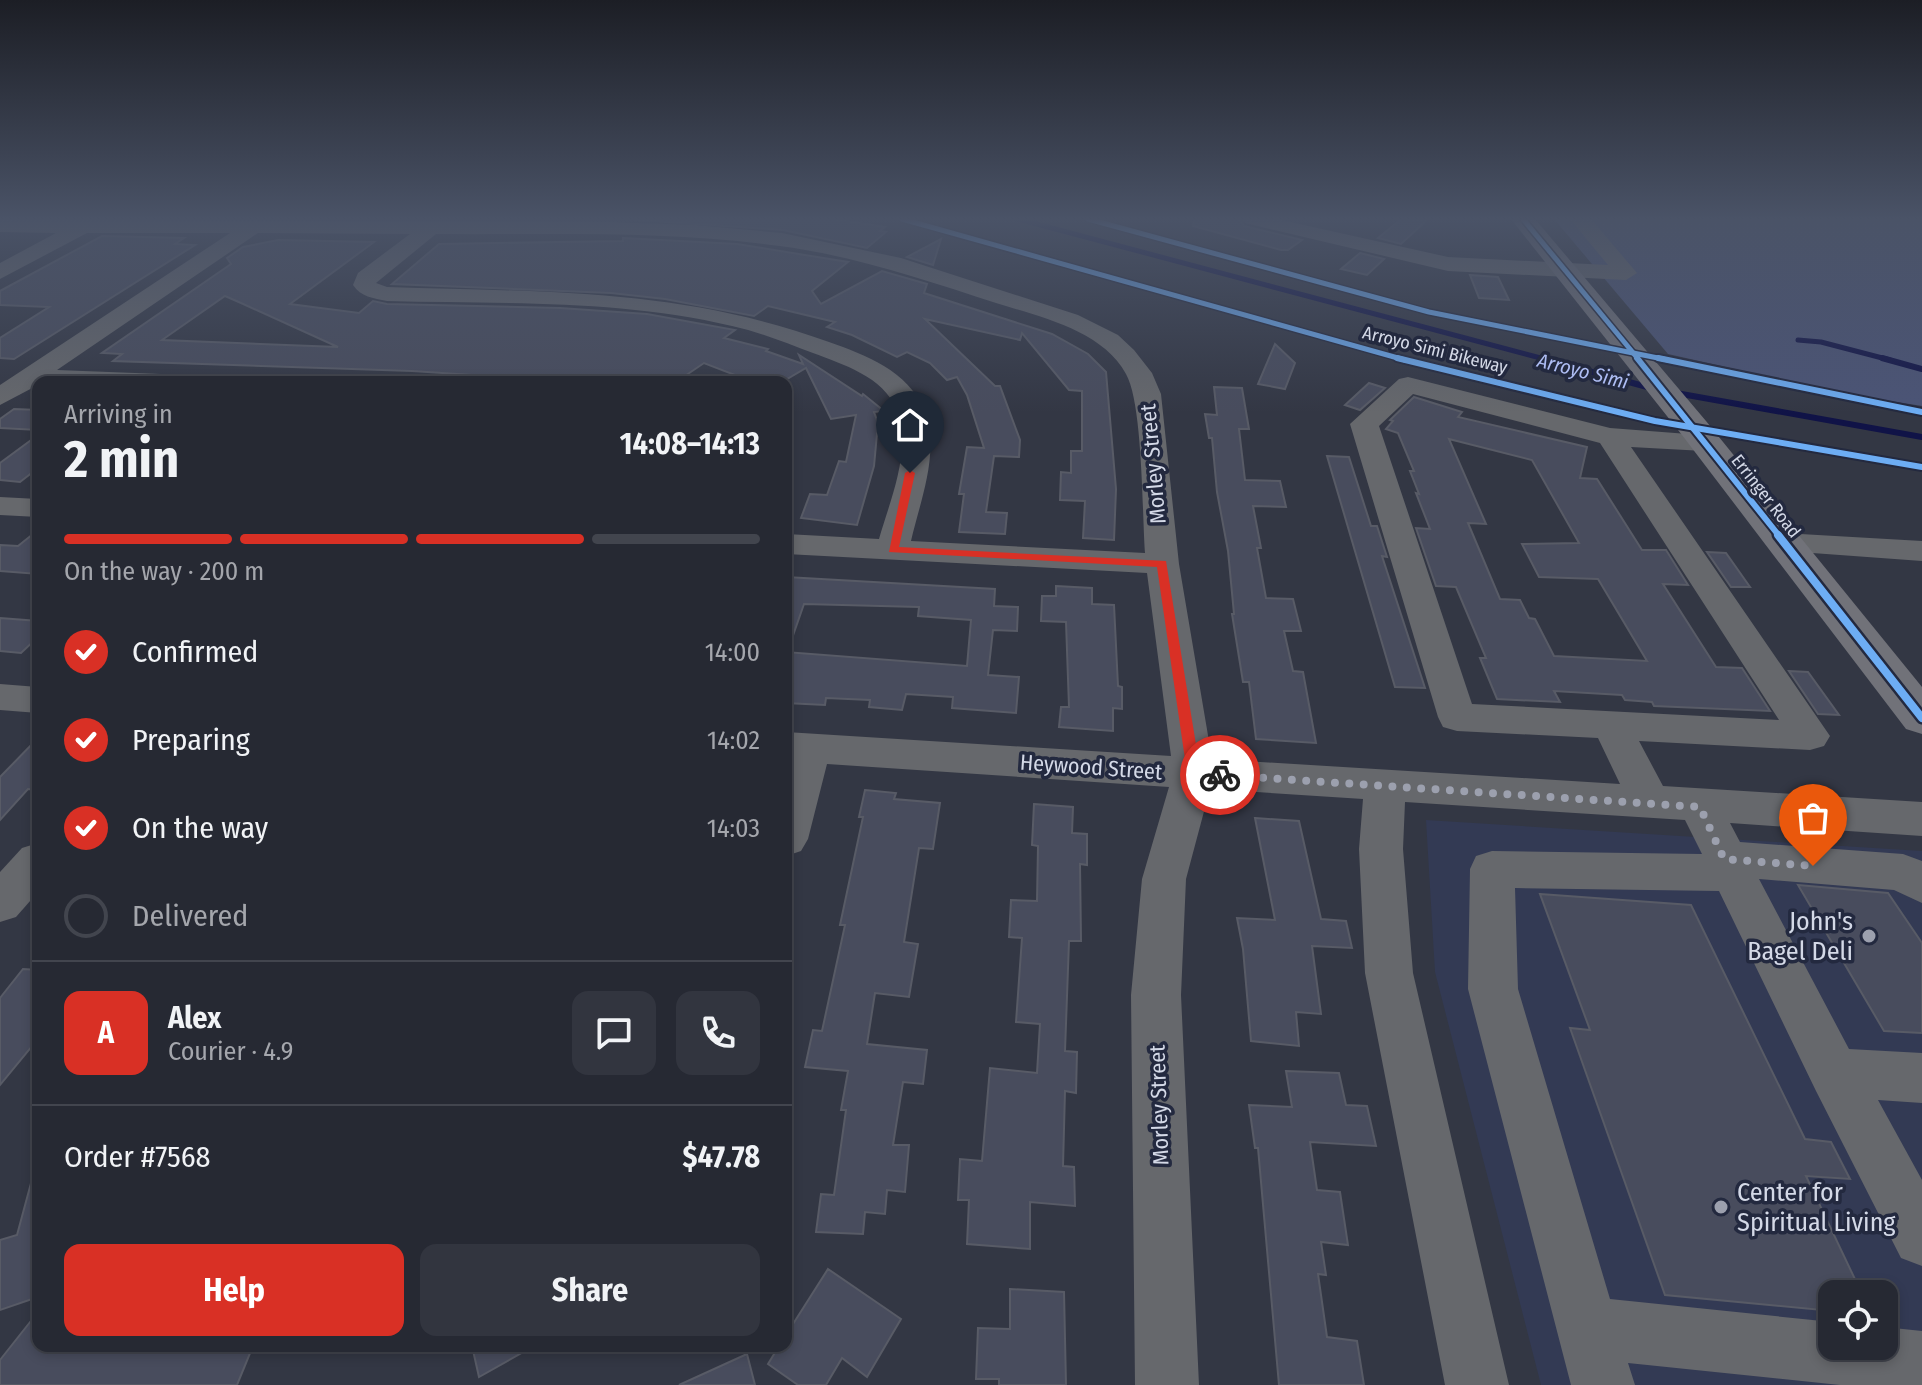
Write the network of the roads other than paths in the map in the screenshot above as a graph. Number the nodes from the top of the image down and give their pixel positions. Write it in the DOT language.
graph roads {
  1 [pos="169,284"];
  2 [pos="364,284"];
  3 [pos="956,284"];
  4 [pos="1575,284"];
  5 [pos="32,376"];
  6 [pos="31,377"];
  7 [pos="0,397"];
  8 [pos="1696,431"];
  9 [pos="1610,437"];
  10 [pos="0,506"];
  11 [pos="32,508"];
  12 [pos="1783,543"];
  13 [pos="792,544"];
  14 [pos="893,550"];
  15 [pos="1922,551"];
  16 [pos="1162,564"];
  17 [pos="0,697"];
  18 [pos="32,700"];
  19 [pos="1922,718"];
  20 [pos="1611,725"];
  21 [pos="799,748"];
  22 [pos="1194,773"];
  23 [pos="1385,786"];
  24 [pos="792,797"];
  25 [pos="1651,803"];
  26 [pos="1700,807"];
  27 [pos="1922,819"];
  28 [pos="1727,866"];
  29 [pos="32,868"];
  30 [pos="1922,884"];
  31 [pos="0,903"];
  32 [pos="1834,1073"];
  33 [pos="1922,1078"];
  34 [pos="1922,1237"];
  35 [pos="1587,1328"];
  36 [pos="1922,1362"];
  37 [pos="1167,1385"];
  38 [pos="1477,1385"];
  39 [pos="1603,1385"];
  1 -- 5 [label="street"];
  2 -- 14 [label="street"];
  3 -- 16 [label="street, Morley Street"];
  4 -- 8 [label="main road, Erringer Road"];
  6 -- 7 [label="street"];
  8 -- 9 [label="street"];
  8 -- 12 [label="main road, Erringer Road"];
  9 -- 20 [label="street"];
  9 -- 20 [label="street"];
  10 -- 11 [label="street"];
  12 -- 15 [label="street"];
  12 -- 19 [label="main road, Erringer Road"];
  13 -- 14 [label="street"];
  14 -- 16 [label="street"];
  16 -- 22 [label="street, Morley Street"];
  17 -- 18 [label="street"];
  20 -- 25 [label="street"];
  21 -- 22 [label="street, Heywood Street"];
  21 -- 24 [label="street"];
  22 -- 23 [label="street, Heywood Street"];
  22 -- 37 [label="street, Morley Street"];
  23 -- 25 [label="street, Heywood Street"];
  23 -- 38 [label="street"];
  25 -- 26 [label="street, Heywood Street"];
  26 -- 27 [label="street, Heywood Street"];
  26 -- 28 [label="street"];
  28 -- 30 [label="street"];
  28 -- 32 [label="street"];
  28 -- 35 [label="street"];
  29 -- 31 [label="street"];
  32 -- 33 [label="street"];
  32 -- 34 [label="street"];
  35 -- 36 [label="street"];
  35 -- 39 [label="street"];
}
